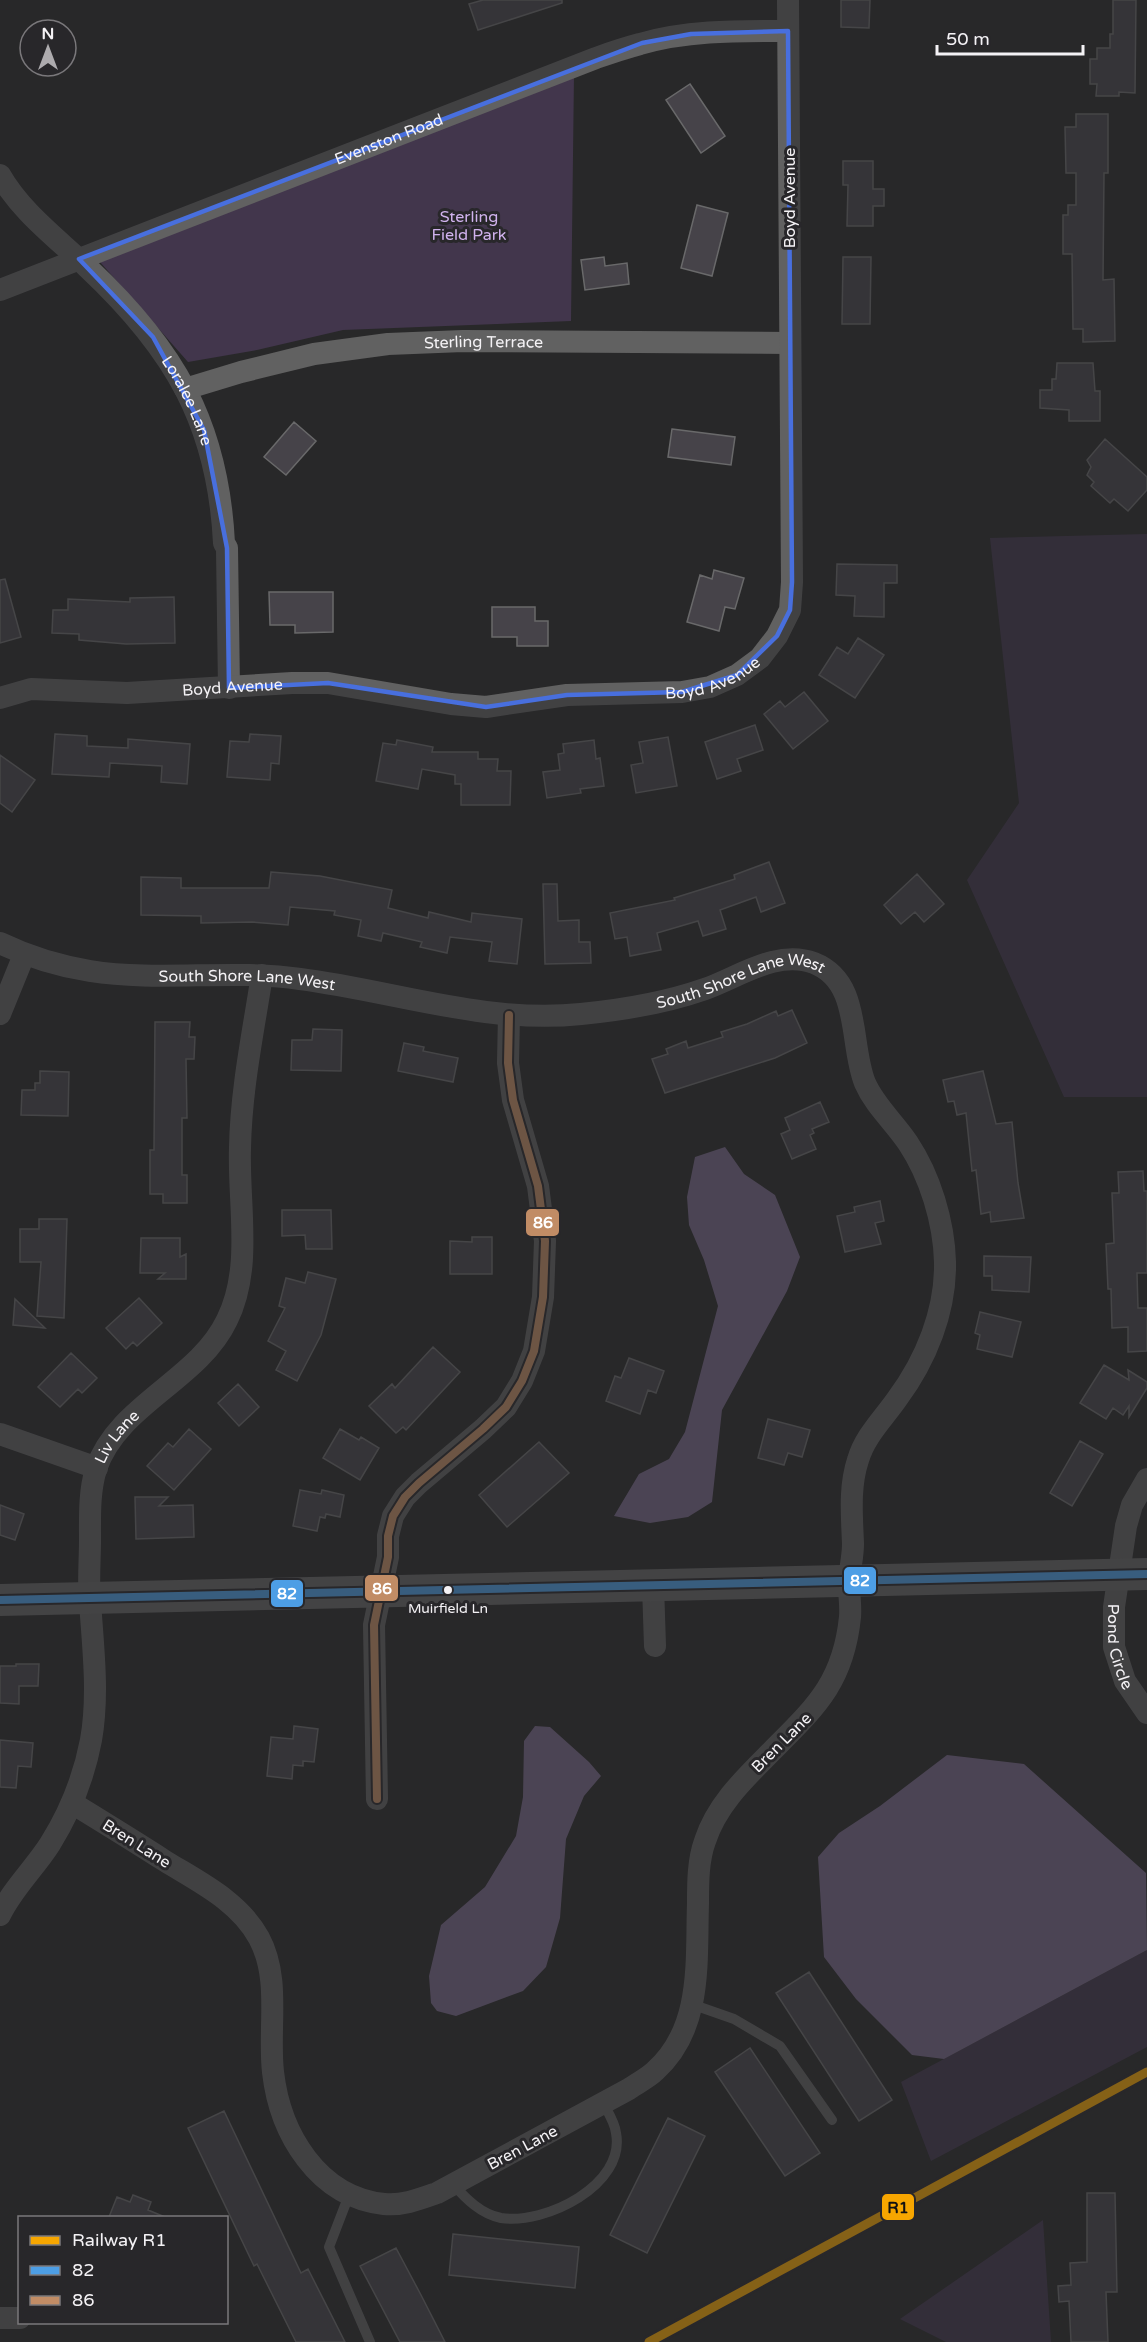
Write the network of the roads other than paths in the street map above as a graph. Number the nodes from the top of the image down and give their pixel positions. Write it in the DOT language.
graph roads {
  1 [pos="788,0"];
  2 [pos="788,31"];
  3 [pos="0,175"];
  4 [pos="79,259"];
  5 [pos="0,290"];
  6 [pos="790,343"];
  7 [pos="185,389"];
  8 [pos="229,688"];
  9 [pos="0,698"];
  10 [pos="0,943"];
  11 [pos="24,955"];
  12 [pos="262,975"];
  13 [pos="0,1014"];
  14 [pos="509,1015"];
  15 [pos="0,1434"];
  16 [pos="97,1468"];
  17 [pos="1147,1479"];
  18 [pos="1132,1574"];
  19 [pos="848,1580"];
  20 [pos="653,1585"];
  21 [pos="380,1591"];
  22 [pos="90,1598"];
  23 [pos="0,1600"];
  24 [pos="655,1646"];
  25 [pos="1147,1713"];
  26 [pos="377,1799"];
  27 [pos="72,1803"];
  28 [pos="0,1915"];
  29 [pos="694,2006"];
  30 [pos="603,2103"];
  31 [pos="832,2120"];
  32 [pos="453,2184"];
  33 [pos="349,2195"];
  34 [pos="0,2318"];
  35 [pos="18,2318"];
  36 [pos="370,2342"];
  1 -- 2 [label="street, Boyd Avenue"];
  2 -- 4 [label="street, Evenston Road"];
  2 -- 6 [label="street, Boyd Avenue"];
  3 -- 4 [label="street, Loralee Lane"];
  4 -- 5 [label="street, Evenston Road"];
  4 -- 7 [label="street, Loralee Lane"];
  6 -- 7 [label="street, Sterling Terrace"];
  6 -- 8 [label="street, Boyd Avenue"];
  7 -- 8 [label="street, Loralee Lane"];
  8 -- 9 [label="street, Boyd Avenue"];
  10 -- 11 [label="street, South Shore Lane West"];
  11 -- 12 [label="street, South Shore Lane West"];
  11 -- 13 [label="street"];
  12 -- 14 [label="street, South Shore Lane West"];
  12 -- 16 [label="street, Liv Lane"];
  14 -- 19 [label="street, South Shore Lane West"];
  14 -- 21 [label="street"];
  15 -- 16 [label="street"];
  16 -- 22 [label="street, Liv Lane"];
  17 -- 18 [label="street, Pond Circle"];
  18 -- 19 [label="street"];
  18 -- 25 [label="street, Pond Circle"];
  19 -- 20 [label="street"];
  19 -- 29 [label="street, Bren Lane"];
  20 -- 21 [label="street"];
  20 -- 24 [label="street"];
  21 -- 22 [label="street"];
  21 -- 26 [label="street"];
  22 -- 23 [label="street"];
  22 -- 27 [label="street, Liv Lane"];
  27 -- 28 [label="street, Liv Lane"];
  27 -- 33 [label="street, Bren Lane"];
  29 -- 30 [label="street, Bren Lane"];
  29 -- 31 [label="lane"];
  30 -- 32 [label="street, Bren Lane"];
  30 -- 32 [label="lane"];
  32 -- 33 [label="street, Bren Lane"];
  33 -- 36 [label="lane"];
  34 -- 35 [label="street"];
}
